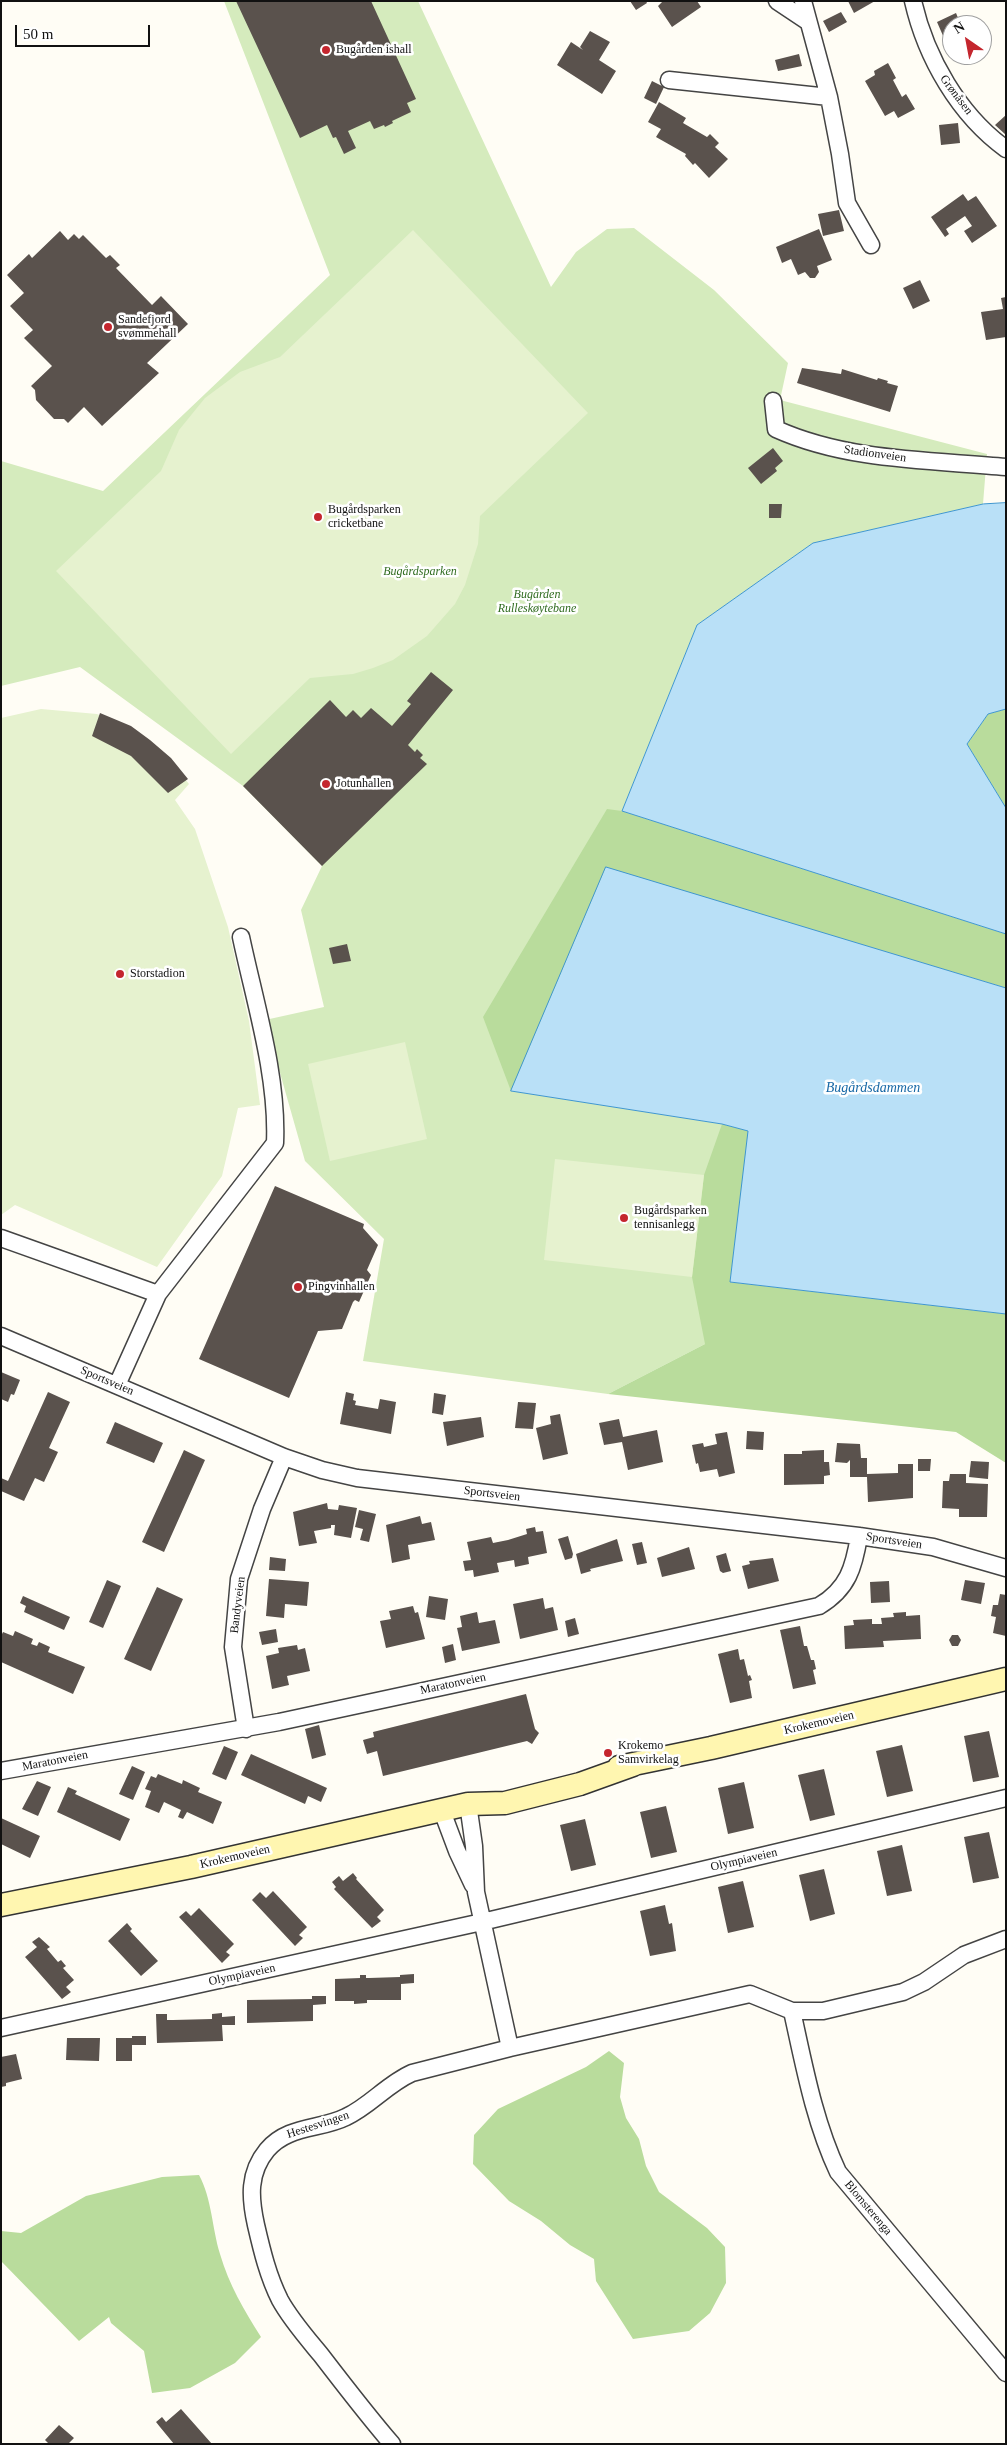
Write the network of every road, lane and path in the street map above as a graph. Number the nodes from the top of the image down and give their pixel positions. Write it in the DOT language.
graph roads {
  1 [pos="777,1"];
  2 [pos="802,1"];
  3 [pos="913,1"];
  4 [pos="807,21"];
  5 [pos="669,80"];
  6 [pos="829,97"];
  7 [pos="1006,149"];
  8 [pos="870,245"];
  9 [pos="773,401"];
  10 [pos="1006,467"];
  11 [pos="241,937"];
  12 [pos="1,1238"];
  13 [pos="158,1294"];
  14 [pos="1,1336"];
  15 [pos="117,1385"];
  16 [pos="284,1457"];
  17 [pos="859,1536"];
  18 [pos="1006,1568"];
  19 [pos="1006,1679"];
  20 [pos="246,1728"];
  21 [pos="1,1771"];
  22 [pos="1006,1798"];
  23 [pos="468,1804"];
  24 [pos="442,1811"];
  25 [pos="476,1892"];
  26 [pos="1,1905"];
  27 [pos="482,1922"];
  28 [pos="1006,1939"];
  29 [pos="792,2011"];
  30 [pos="1,2028"];
  31 [pos="510,2048"];
  32 [pos="1006,2373"];
  33 [pos="392,2444"];
  1 -- 4 [label="street"];
  2 -- 4 [label="street"];
  3 -- 7 [label="street, Grønåsen"];
  4 -- 6 [label="street"];
  5 -- 6 [label="street"];
  6 -- 8 [label="street"];
  9 -- 10 [label="street, Stadionveien"];
  11 -- 13 [label="street"];
  12 -- 13 [label="street"];
  13 -- 15 [label="street"];
  14 -- 15 [label="street, Sportsveien"];
  15 -- 16 [label="street, Sportsveien"];
  16 -- 17 [label="street, Sportsveien"];
  16 -- 20 [label="street, Bandyveien"];
  17 -- 18 [label="street, Sportsveien"];
  17 -- 20 [label="street, Maratonveien"];
  19 -- 23 [label="main road, Krokemoveien"];
  20 -- 21 [label="street, Maratonveien"];
  22 -- 27 [label="street, Olympiaveien"];
  23 -- 24 [label="main road, Krokemoveien"];
  23 -- 25 [label="street"];
  24 -- 25 [label="street"];
  24 -- 26 [label="main road, Krokemoveien"];
  25 -- 27 [label="street"];
  27 -- 30 [label="street, Olympiaveien"];
  27 -- 31 [label="street"];
  28 -- 29 [label="street"];
  29 -- 31 [label="street"];
  29 -- 32 [label="street, Blomsterenga"];
  31 -- 33 [label="street, Hestesvingen"];
}
